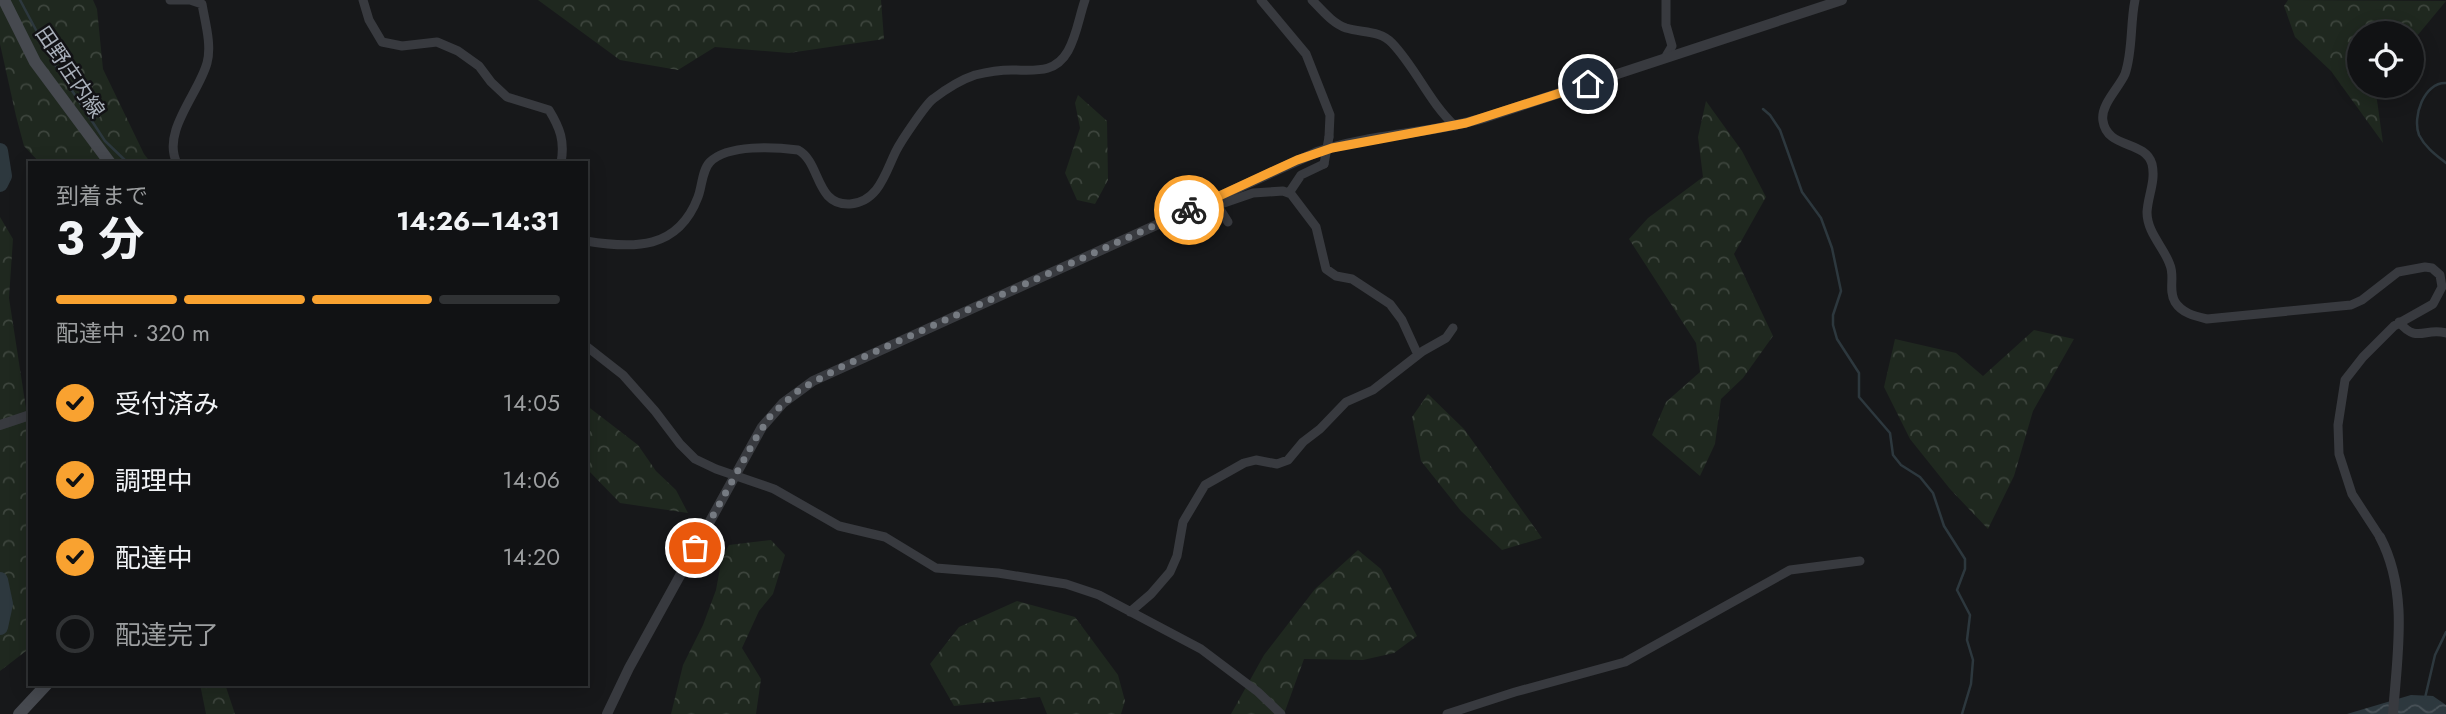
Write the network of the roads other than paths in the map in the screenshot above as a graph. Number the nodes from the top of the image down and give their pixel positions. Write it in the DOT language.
graph roads {
  1 [pos="4,0"];
  2 [pos="170,0"];
  3 [pos="363,0"];
  4 [pos="1085,0"];
  5 [pos="1261,0"];
  6 [pos="1312,0"];
  7 [pos="1666,0"];
  8 [pos="1842,0"];
  9 [pos="2135,0"];
  10 [pos="1665,58"];
  11 [pos="1455,126"];
  12 [pos="109,161"];
  13 [pos="177,161"];
  14 [pos="561,161"];
  15 [pos="1289,193"];
  16 [pos="1214,201"];
  17 [pos="1228,222"];
  18 [pos="588,242"];
  19 [pos="2399,322"];
  20 [pos="1453,328"];
  21 [pos="2446,333"];
  22 [pos="588,348"];
  23 [pos="1418,355"];
  24 [pos="28,416"];
  25 [pos="0,425"];
  26 [pos="735,475"];
  27 [pos="2380,537"];
  28 [pos="1860,561"];
  29 [pos="1130,612"];
  30 [pos="45,686"];
  31 [pos="19,714"];
  32 [pos="607,714"];
  33 [pos="1281,714"];
  34 [pos="1447,714"];
  35 [pos="2393,714"];
  1 -- 12 [label="main road, 田野庄内線"];
  2 -- 13 [label="street"];
  3 -- 14 [label="street"];
  4 -- 18 [label="street"];
  5 -- 15 [label="street, bridge"];
  6 -- 11 [label="street"];
  7 -- 10 [label="street"];
  8 -- 10 [label="street"];
  9 -- 19 [label="street"];
  10 -- 11 [label="street"];
  11 -- 16 [label="street"];
  15 -- 16 [label="street"];
  15 -- 23 [label="street"];
  16 -- 17 [label="street"];
  16 -- 26 [label="street"];
  19 -- 21 [label="street"];
  19 -- 27 [label="street"];
  20 -- 23 [label="street"];
  22 -- 26 [label="street"];
  23 -- 29 [label="street"];
  24 -- 25 [label="street"];
  26 -- 29 [label="street"];
  26 -- 32 [label="street"];
  27 -- 35 [label="street"];
  28 -- 34 [label="street"];
  29 -- 33 [label="street"];
  30 -- 31 [label="main road"];
}
